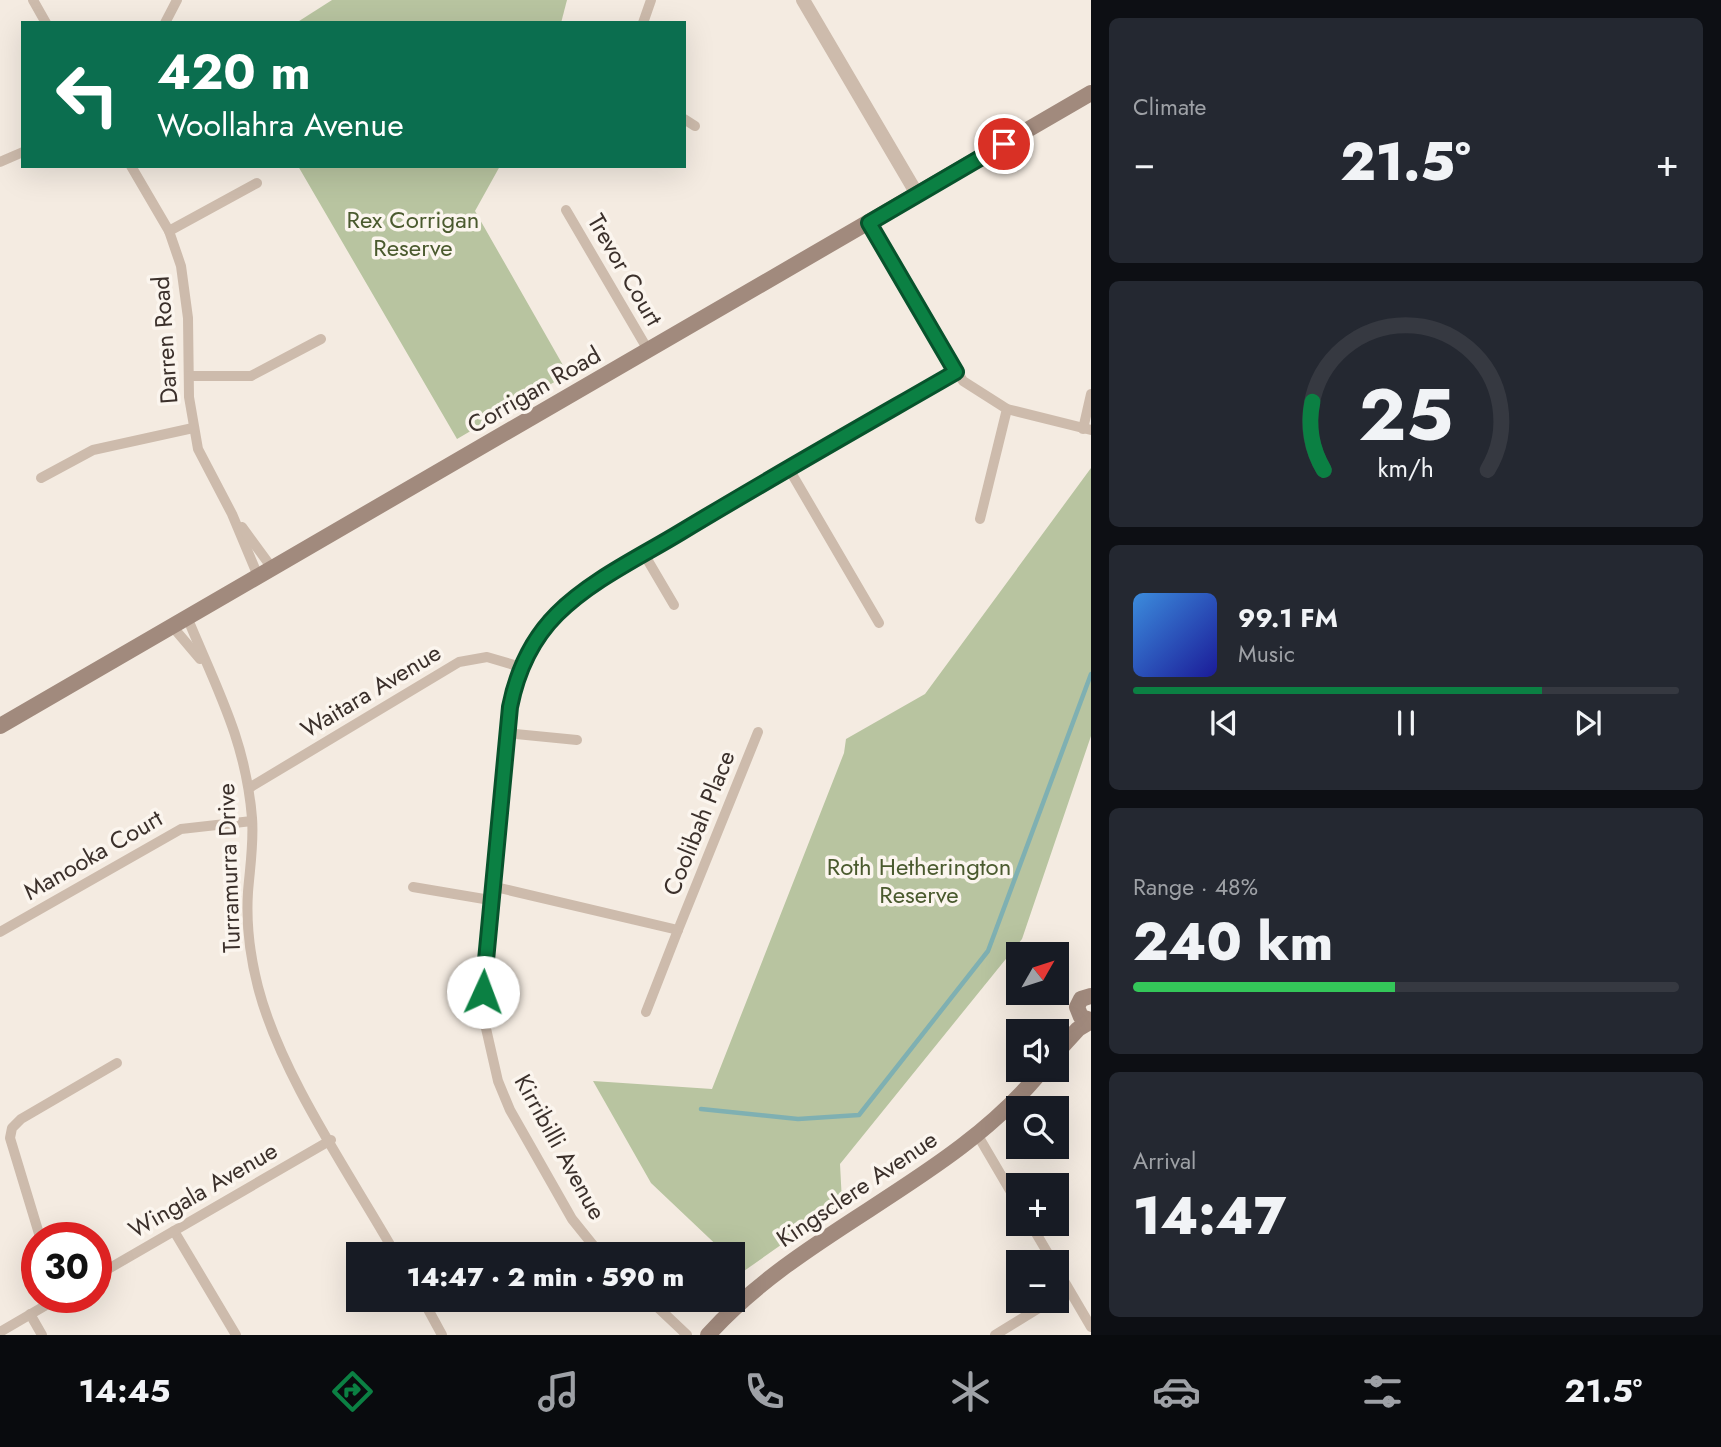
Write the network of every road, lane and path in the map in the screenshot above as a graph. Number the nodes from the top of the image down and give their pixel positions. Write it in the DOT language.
graph roads {
  1 [pos="33,0"];
  2 [pos="177,0"];
  3 [pos="651,0"];
  4 [pos="803,0"];
  5 [pos="45,21"];
  6 [pos="166,21"];
  7 [pos="644,21"];
  8 [pos="1091,93"];
  9 [pos="686,120"];
  10 [pos="695,126"];
  11 [pos="21,153"];
  12 [pos="0,162"];
  13 [pos="132,168"];
  14 [pos="257,183"];
  15 [pos="917,194"];
  16 [pos="566,210"];
  17 [pos="869,223"];
  18 [pos="169,231"];
  19 [pos="321,339"];
  20 [pos="648,350"];
  21 [pos="956,372"];
  22 [pos="189,376"];
  23 [pos="1091,394"];
  24 [pos="1007,409"];
  25 [pos="192,428"];
  26 [pos="1087,429"];
  27 [pos="789,469"];
  28 [pos="41,478"];
  29 [pos="232,514"];
  30 [pos="980,519"];
  31 [pos="644,555"];
  32 [pos="272,568"];
  33 [pos="258,576"];
  34 [pos="674,605"];
  35 [pos="187,617"];
  36 [pos="879,623"];
  37 [pos="172,626"];
  38 [pos="205,664"];
  39 [pos="521,667"];
  40 [pos="0,726"];
  41 [pos="758,732"];
  42 [pos="506,733"];
  43 [pos="577,740"];
  44 [pos="249,788"];
  45 [pos="252,821"];
  46 [pos="491,886"];
  47 [pos="413,887"];
  48 [pos="490,900"];
  49 [pos="678,930"];
  50 [pos="0,933"];
  51 [pos="1086,997"];
  52 [pos="646,1012"];
  53 [pos="1069,1020"];
  54 [pos="1091,1021"];
  55 [pos="1069,1039"];
  56 [pos="117,1063"];
  57 [pos="1022,1082"];
  58 [pos="1030,1082"];
  59 [pos="1003,1110"];
  60 [pos="977,1134"];
  61 [pos="331,1140"];
  62 [pos="1006,1184"];
  63 [pos="35,1222"];
  64 [pos="174,1231"];
  65 [pos="389,1242"];
  66 [pos="591,1242"];
  67 [pos="112,1267"];
  68 [pos="1069,1290"];
  69 [pos="430,1312"];
  70 [pos="663,1312"];
  71 [pos="1031,1313"];
  72 [pos="30,1314"];
  73 [pos="1091,1327"];
  74 [pos="0,1332"];
  75 [pos="42,1335"];
  76 [pos="236,1335"];
  77 [pos="442,1335"];
  78 [pos="687,1335"];
  79 [pos="708,1335"];
  80 [pos="995,1335"];
  1 -- 5 [label="street"];
  2 -- 6 [label="street"];
  3 -- 7 [label="street"];
  4 -- 15 [label="street"];
  8 -- 15 [label="main road, Corrigan Road"];
  9 -- 10 [label="street"];
  11 -- 12 [label="street"];
  13 -- 18 [label="street, Darren Road"];
  14 -- 18 [label="street"];
  15 -- 17 [label="main road, Corrigan Road"];
  16 -- 20 [label="street, Trevor Court"];
  17 -- 20 [label="main road, Corrigan Road"];
  17 -- 21 [label="street"];
  18 -- 22 [label="street, Darren Road"];
  19 -- 22 [label="street"];
  20 -- 32 [label="main road, Corrigan Road"];
  21 -- 24 [label="street"];
  21 -- 27 [label="street, Kirribilli Avenue"];
  22 -- 25 [label="street, Darren Road"];
  23 -- 26 [label="street"];
  24 -- 26 [label="street"];
  24 -- 30 [label="street"];
  25 -- 28 [label="street"];
  25 -- 29 [label="street, Darren Road"];
  27 -- 31 [label="street, Kirribilli Avenue"];
  27 -- 36 [label="street"];
  29 -- 32 [label="street, Darren Road"];
  29 -- 33 [label="street, Darren Road"];
  31 -- 34 [label="street"];
  31 -- 39 [label="street, Kirribilli Avenue"];
  32 -- 33 [label="main road, Corrigan Road"];
  33 -- 35 [label="main road, Corrigan Road"];
  35 -- 37 [label="main road, Corrigan Road"];
  35 -- 38 [label="street, Turramurra Drive"];
  37 -- 38 [label="street, Turramurra Drive"];
  37 -- 40 [label="main road, Corrigan Road"];
  38 -- 44 [label="street, Turramurra Drive"];
  39 -- 42 [label="street, Kirribilli Avenue"];
  39 -- 44 [label="street, Waitara Avenue"];
  41 -- 49 [label="street, Coolibah Place"];
  42 -- 43 [label="street"];
  42 -- 46 [label="street, Kirribilli Avenue"];
  44 -- 45 [label="street, Turramurra Drive"];
  45 -- 50 [label="street, Manooka Court"];
  45 -- 61 [label="street, Turramurra Drive"];
  46 -- 48 [label="street, Kirribilli Avenue"];
  46 -- 49 [label="street, Coolibah Place"];
  47 -- 48 [label="street"];
  48 -- 66 [label="street, Kirribilli Avenue"];
  49 -- 52 [label="street, Coolibah Place"];
  51 -- 53 [label="main road"];
  51 -- 54 [label="main road"];
  54 -- 55 [label="main road"];
  56 -- 63 [label="street"];
  57 -- 59 [label="main road, Kingsclere Avenue"];
  58 -- 59 [label="main road, Kingsclere Avenue"];
  59 -- 60 [label="main road, Kingsclere Avenue"];
  60 -- 62 [label="street"];
  60 -- 79 [label="main road, Kingsclere Avenue"];
  61 -- 64 [label="street, Wingala Avenue"];
  61 -- 65 [label="street, Turramurra Drive"];
  64 -- 67 [label="street, Wingala Avenue"];
  64 -- 76 [label="street"];
  68 -- 73 [label="street"];
  69 -- 77 [label="street"];
  70 -- 78 [label="street"];
  71 -- 80 [label="street"];
  72 -- 74 [label="street"];
  72 -- 75 [label="street"];
}
